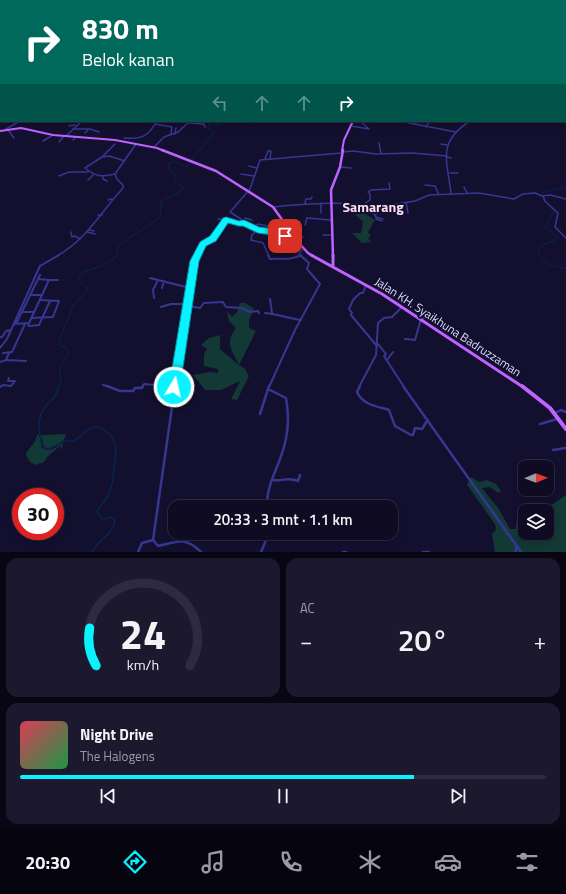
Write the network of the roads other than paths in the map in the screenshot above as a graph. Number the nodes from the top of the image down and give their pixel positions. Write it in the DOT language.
graph roads {
  1 [pos="18,122"];
  2 [pos="81,122"];
  3 [pos="189,122"];
  4 [pos="353,122"];
  5 [pos="361,122"];
  6 [pos="404,122"];
  7 [pos="429,122"];
  8 [pos="469,122"];
  9 [pos="13,124"];
  10 [pos="77,125"];
  11 [pos="69,126"];
  12 [pos="351,126"];
  13 [pos="426,127"];
  14 [pos="12,128"];
  15 [pos="176,128"];
  16 [pos="205,128"];
  17 [pos="7,129"];
  18 [pos="73,129"];
  19 [pos="88,130"];
  20 [pos="0,131"];
  21 [pos="99,132"];
  22 [pos="456,132"];
  23 [pos="85,133"];
  24 [pos="171,134"];
  25 [pos="175,134"];
  26 [pos="53,135"];
  27 [pos="65,136"];
  28 [pos="76,136"];
  29 [pos="14,138"];
  30 [pos="124,138"];
  31 [pos="73,140"];
  32 [pos="43,141"];
  33 [pos="59,142"];
  34 [pos="115,144"];
  35 [pos="136,144"];
  36 [pos="379,144"];
  37 [pos="440,144"];
  38 [pos="447,145"];
  39 [pos="154,147"];
  40 [pos="341,152"];
  41 [pos="381,154"];
  42 [pos="447,156"];
  43 [pos="102,157"];
  44 [pos="451,158"];
  45 [pos="270,159"];
  46 [pos="264,160"];
  47 [pos="125,161"];
  48 [pos="249,166"];
  49 [pos="257,168"];
  50 [pos="340,168"];
  51 [pos="351,168"];
  52 [pos="89,172"];
  53 [pos="450,173"];
  54 [pos="458,173"];
  55 [pos="115,174"];
  56 [pos="241,174"];
  57 [pos="93,175"];
  58 [pos="59,176"];
  59 [pos="254,176"];
  60 [pos="103,177"];
  61 [pos="88,180"];
  62 [pos="107,181"];
  63 [pos="389,183"];
  64 [pos="425,185"];
  65 [pos="464,186"];
  66 [pos="475,190"];
  67 [pos="248,192"];
  68 [pos="467,193"];
  69 [pos="451,194"];
  70 [pos="478,194"];
  71 [pos="439,195"];
  72 [pos="543,196"];
  73 [pos="312,197"];
  74 [pos="112,199"];
  75 [pos="566,199"];
  76 [pos="108,200"];
  77 [pos="406,202"];
  78 [pos="305,203"];
  79 [pos="321,203"];
  80 [pos="331,203"];
  81 [pos="360,206"];
  82 [pos="273,207"];
  83 [pos="372,208"];
  84 [pos="321,213"];
  85 [pos="370,213"];
  86 [pos="408,213"];
  87 [pos="374,214"];
  88 [pos="98,215"];
  89 [pos="102,215"];
  90 [pos="222,216"];
  91 [pos="218,219"];
  92 [pos="225,220"];
  93 [pos="252,220"];
  94 [pos="331,220"];
  95 [pos="382,220"];
  96 [pos="244,223"];
  97 [pos="305,225"];
  98 [pos="255,229"];
  99 [pos="88,231"];
  100 [pos="94,231"];
  101 [pos="71,232"];
  102 [pos="273,232"];
  103 [pos="95,234"];
  104 [pos="323,235"];
  105 [pos="332,235"];
  106 [pos="294,236"];
  107 [pos="303,237"];
  108 [pos="566,238"];
  109 [pos="80,239"];
  110 [pos="275,240"];
  111 [pos="305,244"];
  112 [pos="300,245"];
  113 [pos="303,249"];
  114 [pos="301,255"];
  115 [pos="333,266"];
  116 [pos="40,274"];
  117 [pos="150,278"];
  118 [pos="38,279"];
  119 [pos="48,280"];
  120 [pos="58,280"];
  121 [pos="158,280"];
  122 [pos="164,282"];
  123 [pos="366,285"];
  124 [pos="162,288"];
  125 [pos="190,288"];
  126 [pos="30,295"];
  127 [pos="42,295"];
  128 [pos="154,298"];
  129 [pos="270,299"];
  130 [pos="40,300"];
  131 [pos="50,301"];
  132 [pos="187,305"];
  133 [pos="161,307"];
  134 [pos="402,307"];
  135 [pos="22,312"];
  136 [pos="34,312"];
  137 [pos="265,313"];
  138 [pos="272,313"];
  139 [pos="259,314"];
  140 [pos="426,315"];
  141 [pos="32,318"];
  142 [pos="42,318"];
  143 [pos="301,320"];
  144 [pos="422,320"];
  145 [pos="15,324"];
  146 [pos="27,324"];
  147 [pos="11,330"];
  148 [pos="0,337"];
  149 [pos="405,339"];
  150 [pos="377,344"];
  151 [pos="0,348"];
  152 [pos="393,352"];
  153 [pos="3,353"];
  154 [pos="10,353"];
  155 [pos="6,360"];
  156 [pos="387,360"];
  157 [pos="26,361"];
  158 [pos="0,362"];
  159 [pos="9,378"];
  160 [pos="103,385"];
  161 [pos="0,387"];
  162 [pos="174,387"];
  163 [pos="268,389"];
  164 [pos="566,412"];
  165 [pos="554,413"];
  166 [pos="260,414"];
  167 [pos="558,419"];
  168 [pos="428,421"];
  169 [pos="540,424"];
  170 [pos="566,429"];
  171 [pos="566,448"];
  172 [pos="553,450"];
  173 [pos="300,475"];
  174 [pos="273,480"];
  175 [pos="266,500"];
  176 [pos="153,540"];
  177 [pos="267,540"];
  178 [pos="516,545"];
  179 [pos="138,552"];
  180 [pos="201,552"];
  181 [pos="261,552"];
  182 [pos="343,552"];
  183 [pos="346,552"];
  184 [pos="423,552"];
  185 [pos="429,552"];
  186 [pos="516,552"];
  187 [pos="521,552"];
  1 -- 9 [label="street"];
  2 -- 10 [label="street"];
  3 -- 16 [label="street"];
  3 -- 25 [label="street"];
  4 -- 12 [label="main road"];
  5 -- 12 [label="street"];
  6 -- 13 [label="street"];
  7 -- 13 [label="street"];
  8 -- 22 [label="street"];
  9 -- 14 [label="street"];
  9 -- 17 [label="street"];
  10 -- 11 [label="street"];
  10 -- 18 [label="street"];
  12 -- 40 [label="main road"];
  13 -- 22 [label="street"];
  14 -- 17 [label="main road"];
  14 -- 26 [label="main road"];
  15 -- 25 [label="street"];
  17 -- 20 [label="main road"];
  17 -- 29 [label="street"];
  18 -- 19 [label="street"];
  18 -- 27 [label="street"];
  19 -- 21 [label="street"];
  19 -- 23 [label="street"];
  22 -- 38 [label="street"];
  24 -- 25 [label="street"];
  24 -- 30 [label="street"];
  24 -- 39 [label="street"];
  26 -- 27 [label="main road"];
  26 -- 32 [label="street"];
  27 -- 28 [label="main road"];
  27 -- 33 [label="street"];
  28 -- 31 [label="street"];
  28 -- 35 [label="main road"];
  34 -- 43 [label="street"];
  35 -- 39 [label="main road"];
  35 -- 47 [label="street"];
  36 -- 41 [label="street"];
  37 -- 38 [label="street"];
  38 -- 42 [label="street"];
  39 -- 67 [label="main road"];
  40 -- 41 [label="street"];
  40 -- 45 [label="street"];
  40 -- 50 [label="main road"];
  41 -- 42 [label="street"];
  42 -- 44 [label="street"];
  42 -- 53 [label="street"];
  43 -- 47 [label="street"];
  43 -- 52 [label="street"];
  45 -- 46 [label="street"];
  45 -- 46 [label="street"];
  46 -- 49 [label="street"];
  47 -- 55 [label="street"];
  48 -- 49 [label="street"];
  49 -- 59 [label="street"];
  50 -- 51 [label="street"];
  50 -- 80 [label="main road"];
  52 -- 57 [label="street"];
  52 -- 58 [label="street"];
  53 -- 54 [label="street"];
  53 -- 69 [label="street"];
  55 -- 60 [label="street"];
  55 -- 74 [label="street"];
  56 -- 59 [label="street"];
  57 -- 60 [label="street"];
  57 -- 61 [label="street"];
  59 -- 67 [label="street"];
  60 -- 62 [label="street"];
  63 -- 81 [label="street"];
  64 -- 71 [label="street"];
  65 -- 68 [label="street"];
  66 -- 70 [label="street"];
  67 -- 82 [label="main road"];
  67 -- 96 [label="street"];
  68 -- 69 [label="street"];
  68 -- 70 [label="street"];
  69 -- 71 [label="street"];
  70 -- 72 [label="street"];
  71 -- 77 [label="street"];
  72 -- 75 [label="street"];
  72 -- 108 [label="street"];
  73 -- 78 [label="street"];
  74 -- 76 [label="street"];
  74 -- 89 [label="street"];
  77 -- 86 [label="street"];
  77 -- 87 [label="street"];
  78 -- 79 [label="street"];
  78 -- 82 [label="street"];
  79 -- 80 [label="street"];
  79 -- 84 [label="street"];
  80 -- 81 [label="street"];
  80 -- 94 [label="main road"];
  81 -- 85 [label="street"];
  82 -- 106 [label="main road"];
  83 -- 85 [label="street"];
  85 -- 87 [label="street"];
  87 -- 95 [label="street"];
  88 -- 89 [label="street"];
  89 -- 99 [label="street"];
  90 -- 92 [label="street"];
  91 -- 92 [label="street"];
  92 -- 96 [label="street"];
  92 -- 125 [label="street"];
  93 -- 96 [label="street"];
  94 -- 97 [label="street"];
  94 -- 105 [label="main road"];
  96 -- 98 [label="street"];
  98 -- 102 [label="street"];
  98 -- 102 [label="street"];
  98 -- 114 [label="street"];
  99 -- 100 [label="street"];
  99 -- 103 [label="street"];
  99 -- 109 [label="street"];
  101 -- 109 [label="street"];
  102 -- 106 [label="street"];
  102 -- 110 [label="street"];
  104 -- 105 [label="street"];
  105 -- 115 [label="main road"];
  106 -- 107 [label="street"];
  106 -- 112 [label="main road"];
  109 -- 145 [label="street"];
  111 -- 112 [label="street"];
  112 -- 113 [label="main road"];
  113 -- 114 [label="street"];
  113 -- 115 [label="main road, Jalan KH. Syaikhuna Badruzzaman"];
  114 -- 143 [label="street"];
  115 -- 123 [label="main road, Jalan KH. Syaikhuna Badruzzaman"];
  116 -- 118 [label="street"];
  117 -- 121 [label="street"];
  118 -- 119 [label="street"];
  118 -- 126 [label="street"];
  119 -- 120 [label="street"];
  119 -- 127 [label="street"];
  121 -- 122 [label="street"];
  121 -- 128 [label="street"];
  122 -- 124 [label="street"];
  122 -- 125 [label="street"];
  123 -- 134 [label="main road, Jalan KH. Syaikhuna Badruzzaman"];
  123 -- 150 [label="street"];
  125 -- 132 [label="street"];
  126 -- 127 [label="street"];
  126 -- 135 [label="street"];
  127 -- 130 [label="street"];
  129 -- 138 [label="street"];
  130 -- 131 [label="street"];
  130 -- 136 [label="street"];
  131 -- 142 [label="street"];
  131 -- 142 [label="street"];
  132 -- 133 [label="street"];
  132 -- 139 [label="street"];
  132 -- 162 [label="street"];
  134 -- 144 [label="main road, Jalan KH. Syaikhuna Badruzzaman"];
  134 -- 150 [label="street"];
  135 -- 136 [label="street"];
  135 -- 145 [label="street"];
  136 -- 141 [label="street"];
  137 -- 138 [label="street"];
  138 -- 143 [label="street"];
  140 -- 144 [label="street"];
  141 -- 142 [label="street"];
  141 -- 146 [label="street"];
  142 -- 146 [label="street"];
  143 -- 163 [label="street"];
  144 -- 149 [label="street"];
  144 -- 165 [label="main road, Jalan KH. Syaikhuna Badruzzaman"];
  145 -- 146 [label="street"];
  145 -- 147 [label="street"];
  146 -- 154 [label="street"];
  147 -- 148 [label="street"];
  147 -- 151 [label="street"];
  150 -- 156 [label="street"];
  150 -- 168 [label="street"];
  152 -- 156 [label="street"];
  153 -- 154 [label="street"];
  154 -- 155 [label="street"];
  155 -- 157 [label="street"];
  155 -- 158 [label="street"];
  156 -- 168 [label="street"];
  159 -- 161 [label="street"];
  160 -- 162 [label="street"];
  162 -- 176 [label="street"];
  163 -- 166 [label="street"];
  163 -- 174 [label="street"];
  164 -- 165 [label="street"];
  165 -- 167 [label="main road, Jalan KH. Syaikhuna Badruzzaman"];
  167 -- 169 [label="street"];
  167 -- 170 [label="main road, Jalan KH. Syaikhuna Badruzzaman"];
  168 -- 178 [label="street"];
  171 -- 172 [label="street"];
  173 -- 174 [label="street"];
  174 -- 175 [label="street"];
  176 -- 179 [label="street"];
  176 -- 180 [label="street"];
  177 -- 181 [label="street"];
  178 -- 186 [label="street"];
  178 -- 187 [label="street"];
  182 -- 183 [label="street"];
  184 -- 185 [label="street"];
}
